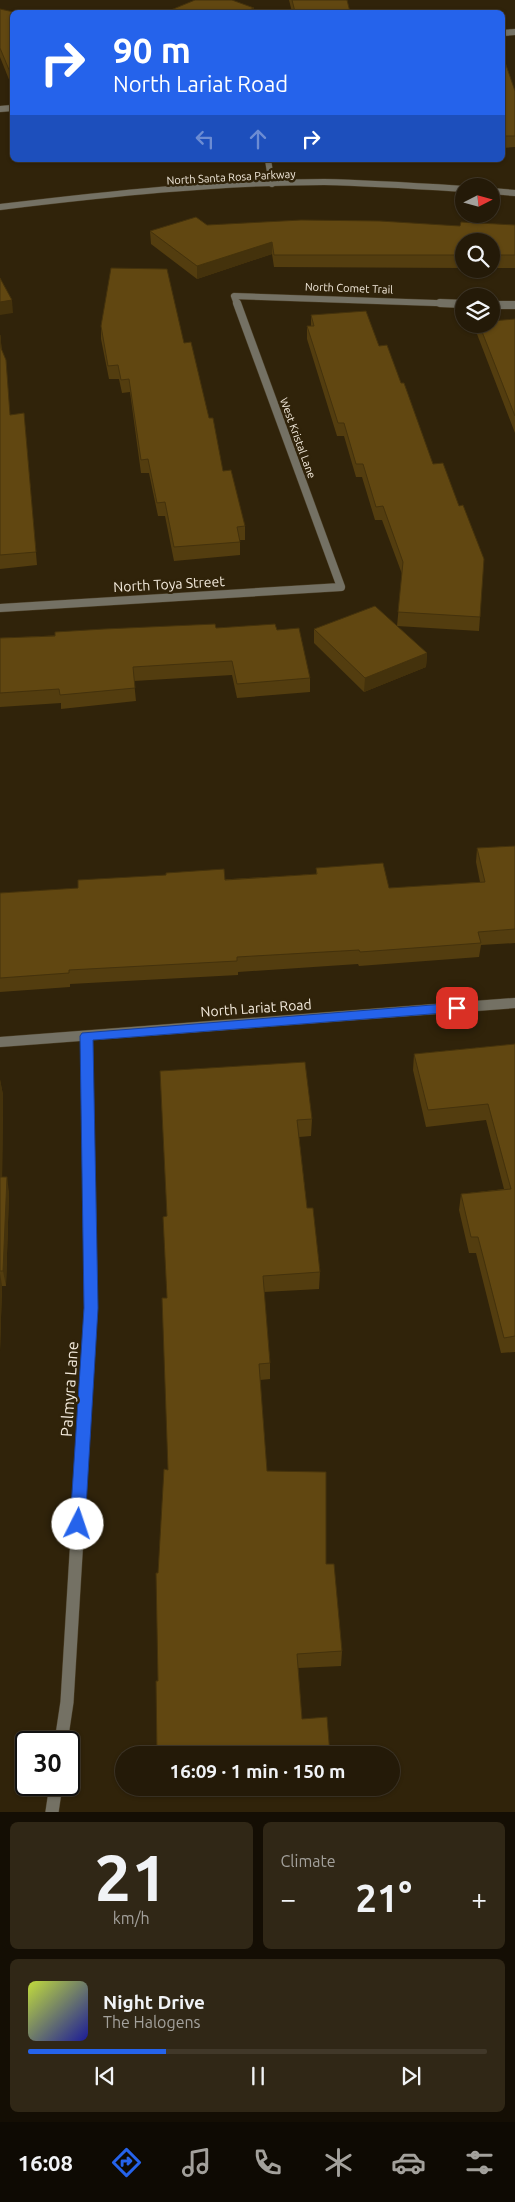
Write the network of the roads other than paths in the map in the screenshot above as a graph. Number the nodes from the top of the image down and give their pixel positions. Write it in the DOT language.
graph roads {
  1 [pos="268,162"];
  2 [pos="272,184"];
  3 [pos="455,188"];
  4 [pos="500,191"];
  5 [pos="515,192"];
  6 [pos="0,207"];
  7 [pos="234,296"];
  8 [pos="455,304"];
  9 [pos="500,304"];
  10 [pos="515,305"];
  11 [pos="340,587"];
  12 [pos="0,608"];
  13 [pos="515,1003"];
  14 [pos="86,1036"];
  15 [pos="0,1042"];
  16 [pos="62,1731"];
  17 [pos="54,1796"];
  18 [pos="52,1812"];
  1 -- 2 [label="street"];
  2 -- 3 [label="street, North Santa Rosa Parkway"];
  2 -- 6 [label="street, North Santa Rosa Parkway"];
  4 -- 5 [label="street"];
  7 -- 8 [label="street, North Comet Trail"];
  7 -- 11 [label="street, West Kristal Lane"];
  9 -- 10 [label="street"];
  11 -- 12 [label="street, North Toya Street"];
  13 -- 14 [label="street, North Lariat Road"];
  14 -- 15 [label="street, North Lariat Road"];
  14 -- 16 [label="street, Palmyra Lane"];
  17 -- 18 [label="street"];
}
